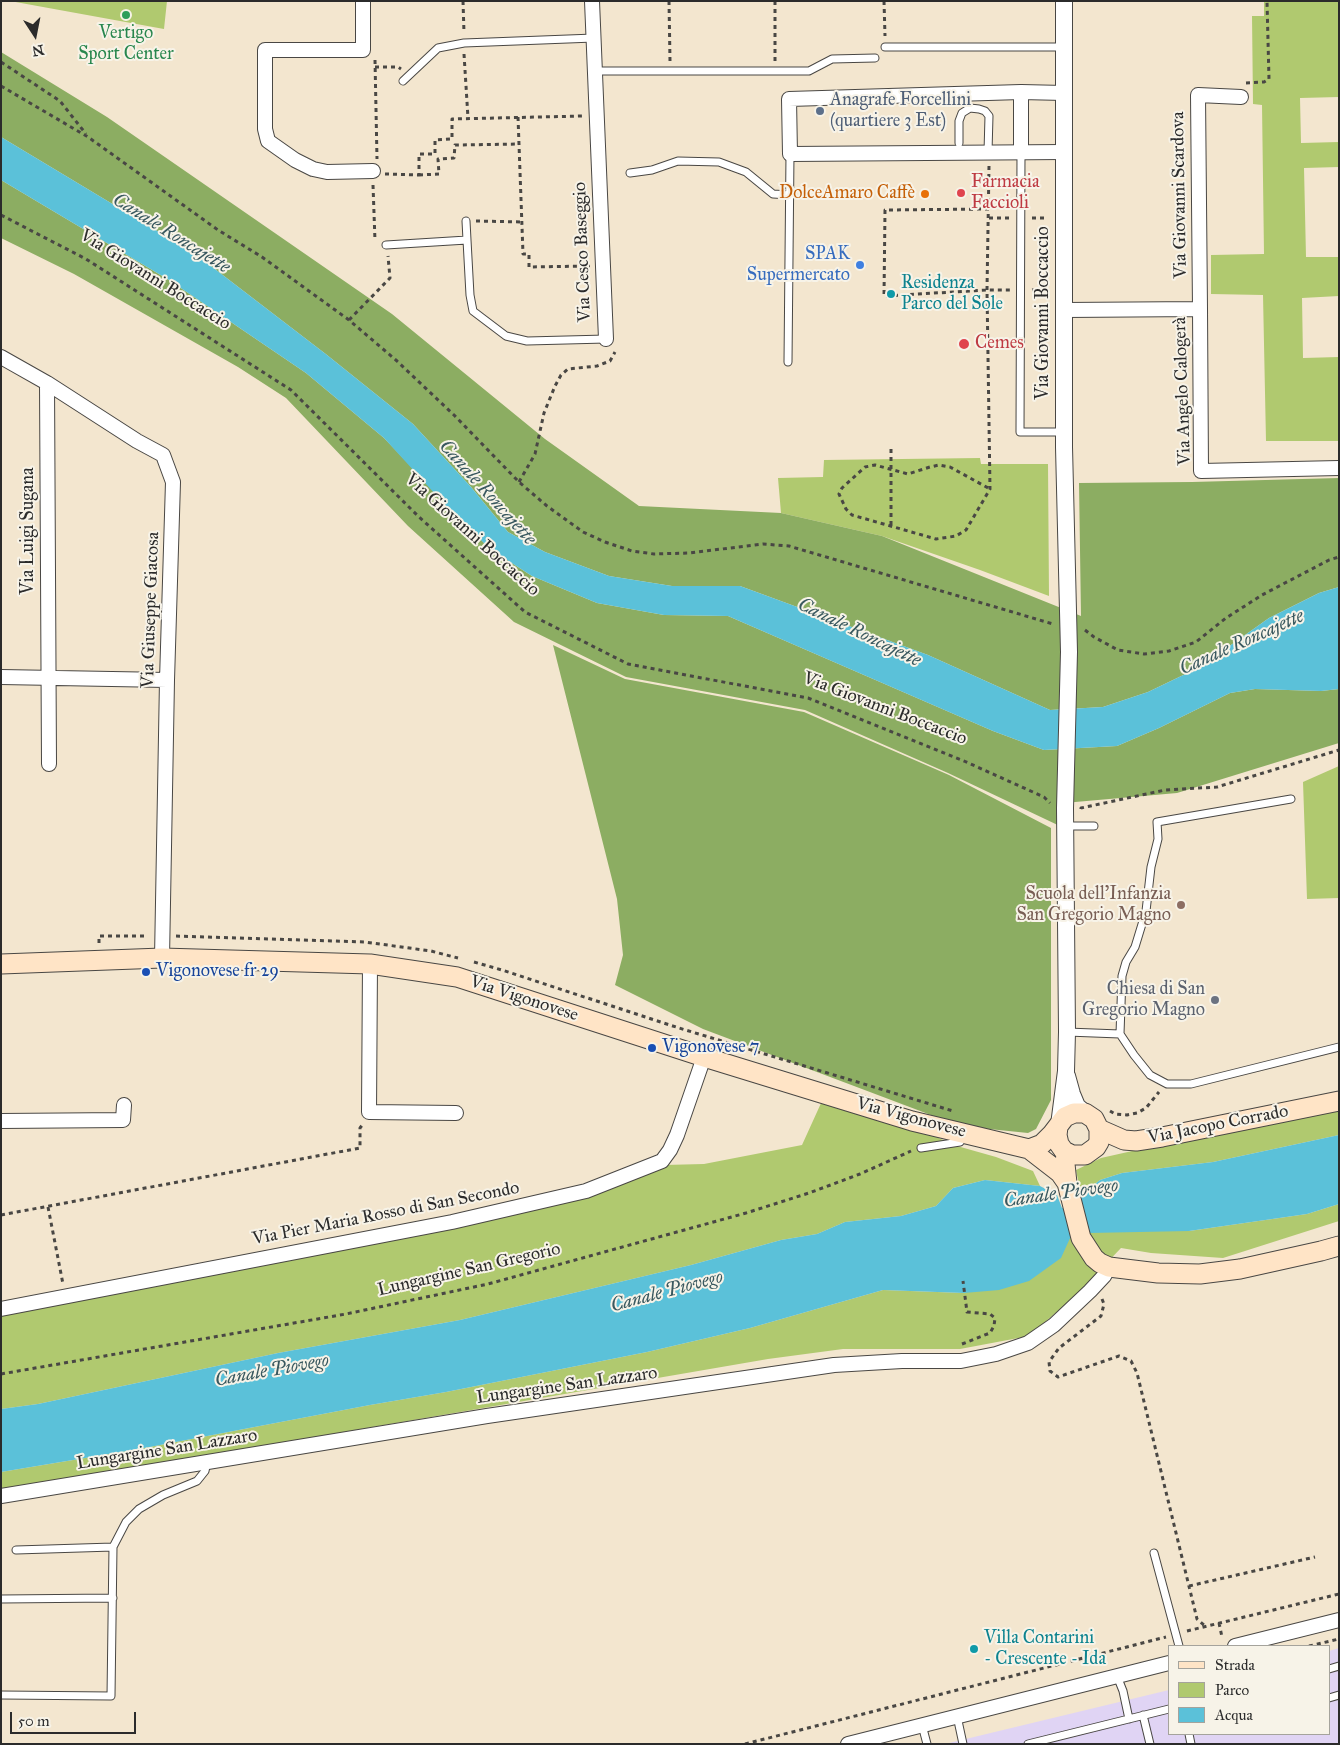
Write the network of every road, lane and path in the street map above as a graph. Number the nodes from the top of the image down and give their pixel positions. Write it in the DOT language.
graph roads {
  1 [pos="363,1"];
  2 [pos="463,1"];
  3 [pos="592,1"];
  4 [pos="669,1"];
  5 [pos="775,1"];
  6 [pos="884,1"];
  7 [pos="1064,1"];
  8 [pos="1267,1"];
  9 [pos="594,38"];
  10 [pos="464,43"];
  11 [pos="885,47"];
  12 [pos="1064,47"];
  13 [pos="374,57"];
  14 [pos="875,58"];
  15 [pos="1,62"];
  16 [pos="375,67"];
  17 [pos="398,67"];
  18 [pos="669,70"];
  19 [pos="776,70"];
  20 [pos="595,71"];
  21 [pos="403,81"];
  22 [pos="1,86"];
  23 [pos="1021,92"];
  24 [pos="1064,93"];
  25 [pos="1241,97"];
  26 [pos="597,116"];
  27 [pos="518,117"];
  28 [pos="468,118"];
  29 [pos="88,136"];
  30 [pos="452,139"];
  31 [pos="959,143"];
  32 [pos="520,144"];
  33 [pos="454,145"];
  34 [pos="988,152"];
  35 [pos="1021,152"];
  36 [pos="1064,152"];
  37 [pos="435,154"];
  38 [pos="790,154"];
  39 [pos="438,159"];
  40 [pos="374,173"];
  41 [pos="630,173"];
  42 [pos="419,175"];
  43 [pos="790,195"];
  44 [pos="989,209"];
  45 [pos="1,215"];
  46 [pos="466,221"];
  47 [pos="523,222"];
  48 [pos="467,240"];
  49 [pos="386,245"];
  50 [pos="603,266"];
  51 [pos="987,290"];
  52 [pos="1200,309"];
  53 [pos="1064,310"];
  54 [pos="349,320"];
  55 [pos="606,339"];
  56 [pos="615,352"];
  57 [pos="1,357"];
  58 [pos="788,362"];
  59 [pos="47,383"];
  60 [pos="1064,432"];
  61 [pos="891,449"];
  62 [pos="1339,468"];
  63 [pos="890,469"];
  64 [pos="519,482"];
  65 [pos="990,489"];
  66 [pos="891,525"];
  67 [pos="1339,557"];
  68 [pos="1068,625"];
  69 [pos="1,677"];
  70 [pos="48,678"];
  71 [pos="167,680"];
  72 [pos="1339,750"];
  73 [pos="49,764"];
  74 [pos="1291,799"];
  75 [pos="1067,804"];
  76 [pos="1066,826"];
  77 [pos="1094,826"];
  78 [pos="162,958"];
  79 [pos="1,964"];
  80 [pos="370,964"];
  81 [pos="1067,1032"];
  82 [pos="1120,1034"];
  83 [pos="1339,1048"];
  84 [pos="704,1057"];
  85 [pos="1066,1071"];
  86 [pos="1167,1084"];
  87 [pos="1339,1101"];
  88 [pos="124,1105"];
  89 [pos="1107,1110"];
  90 [pos="369,1112"];
  91 [pos="456,1113"];
  92 [pos="1085,1113"];
  93 [pos="1,1121"];
  94 [pos="1058,1126"];
  95 [pos="1100,1129"];
  96 [pos="960,1142"];
  97 [pos="921,1148"];
  98 [pos="1034,1152"];
  99 [pos="1065,1152"];
  100 [pos="1068,1190"];
  101 [pos="48,1207"];
  102 [pos="1,1215"];
  103 [pos="1339,1246"];
  104 [pos="1109,1267"];
  105 [pos="963,1281"];
  106 [pos="65,1296"];
  107 [pos="1104,1304"];
  108 [pos="1,1309"];
  109 [pos="960,1344"];
  110 [pos="1,1374"];
  111 [pos="207,1462"];
  112 [pos="1,1496"];
  113 [pos="113,1548"];
  114 [pos="16,1550"];
  115 [pos="1154,1553"];
  116 [pos="1315,1557"];
  117 [pos="1189,1586"];
  118 [pos="1339,1594"];
  119 [pos="113,1598"];
  120 [pos="1,1599"];
  121 [pos="1339,1620"];
  122 [pos="1219,1623"];
  123 [pos="1206,1626"];
  124 [pos="1176,1634"];
  125 [pos="1339,1639"];
  126 [pos="1229,1643"];
  127 [pos="1179,1645"];
  128 [pos="1313,1645"];
  129 [pos="1168,1663"];
  130 [pos="1117,1676"];
  131 [pos="1,1696"];
  132 [pos="1168,1709"];
  133 [pos="1143,1715"];
  134 [pos="957,1716"];
  135 [pos="1129,1719"];
  136 [pos="922,1725"];
  137 [pos="745,1744"];
  138 [pos="848,1744"];
  139 [pos="927,1744"];
  140 [pos="963,1744"];
  141 [pos="1028,1744"];
  142 [pos="1150,1744"];
  1 -- 40 [label="street"];
  2 -- 10 [label="path"];
  3 -- 9 [label="street, Via Cesco Baseggio"];
  4 -- 18 [label="path"];
  5 -- 19 [label="path"];
  6 -- 11 [label="path"];
  7 -- 12 [label="street, Via Giovanni Boccaccio"];
  8 -- 25 [label="path"];
  9 -- 10 [label="lane"];
  9 -- 20 [label="street, Via Cesco Baseggio"];
  10 -- 21 [label="lane"];
  10 -- 28 [label="path"];
  11 -- 12 [label="lane"];
  12 -- 24 [label="street, Via Giovanni Boccaccio"];
  13 -- 16 [label="path"];
  14 -- 19 [label="lane"];
  15 -- 29 [label="path"];
  16 -- 17 [label="path"];
  16 -- 40 [label="path"];
  18 -- 19 [label="lane"];
  18 -- 20 [label="lane"];
  20 -- 26 [label="street, Via Cesco Baseggio"];
  22 -- 29 [label="path"];
  23 -- 24 [label="street"];
  23 -- 35 [label="street"];
  23 -- 38 [label="street"];
  24 -- 36 [label="street, Via Giovanni Boccaccio"];
  25 -- 52 [label="street, Via Giovanni Scardova"];
  26 -- 27 [label="path"];
  26 -- 50 [label="street, Via Cesco Baseggio"];
  27 -- 28 [label="path"];
  27 -- 32 [label="path"];
  28 -- 30 [label="path"];
  29 -- 54 [label="path"];
  30 -- 33 [label="path"];
  30 -- 37 [label="path"];
  31 -- 34 [label="lane"];
  32 -- 33 [label="path"];
  32 -- 47 [label="path"];
  33 -- 39 [label="path"];
  34 -- 35 [label="street"];
  34 -- 38 [label="street"];
  34 -- 44 [label="path"];
  35 -- 36 [label="street"];
  35 -- 60 [label="lane"];
  36 -- 53 [label="street, Via Giovanni Boccaccio"];
  37 -- 39 [label="path"];
  37 -- 42 [label="path"];
  38 -- 43 [label="lane"];
  39 -- 42 [label="path"];
  40 -- 42 [label="path"];
  40 -- 49 [label="path"];
  41 -- 43 [label="lane"];
  43 -- 58 [label="lane"];
  44 -- 51 [label="path"];
  44 -- 51 [label="path"];
  45 -- 75 [label="path, Via Giovanni Boccaccio"];
  46 -- 47 [label="path"];
  46 -- 48 [label="lane, Via Cesco Baseggio"];
  47 -- 50 [label="path"];
  48 -- 49 [label="lane"];
  48 -- 55 [label="lane, Via Cesco Baseggio"];
  49 -- 54 [label="path"];
  50 -- 55 [label="street, Via Cesco Baseggio"];
  51 -- 65 [label="path"];
  52 -- 53 [label="street, Via Angelo Calogerà"];
  52 -- 62 [label="street, Via Angelo Calogerà"];
  53 -- 60 [label="street, Via Giovanni Boccaccio"];
  54 -- 64 [label="path"];
  56 -- 64 [label="path"];
  57 -- 59 [label="street, Via Giuseppe Giacosa"];
  59 -- 70 [label="street, Via Luigi Sugana"];
  59 -- 71 [label="street, Via Giuseppe Giacosa"];
  60 -- 68 [label="street, Via Giovanni Boccaccio"];
  61 -- 63 [label="path"];
  63 -- 65 [label="path"];
  63 -- 66 [label="path"];
  63 -- 66 [label="path"];
  64 -- 68 [label="path"];
  65 -- 66 [label="path"];
  67 -- 68 [label="path"];
  68 -- 75 [label="street, Via Giovanni Boccaccio"];
  69 -- 70 [label="street"];
  70 -- 71 [label="street"];
  70 -- 73 [label="street, Via Luigi Sugana"];
  71 -- 78 [label="street, Via Giuseppe Giacosa"];
  72 -- 75 [label="path"];
  74 -- 82 [label="lane"];
  75 -- 76 [label="street"];
  76 -- 77 [label="lane"];
  76 -- 81 [label="street"];
  78 -- 79 [label="main road, Via Vigonovese"];
  78 -- 80 [label="main road, Via Vigonovese"];
  80 -- 84 [label="main road, Via Vigonovese"];
  80 -- 90 [label="street"];
  81 -- 82 [label="lane"];
  81 -- 85 [label="street"];
  82 -- 86 [label="lane"];
  83 -- 86 [label="lane"];
  84 -- 98 [label="main road, Via Vigonovese"];
  84 -- 106 [label="street, Via Pier Maria Rosso di San Secondo"];
  85 -- 92 [label="street"];
  85 -- 94 [label="street"];
  86 -- 89 [label="path"];
  87 -- 95 [label="main road, Via Jacopo Corrado"];
  88 -- 93 [label="street"];
  90 -- 91 [label="street"];
  90 -- 101 [label="path"];
  92 -- 94 [label="main road"];
  92 -- 95 [label="main road"];
  94 -- 98 [label="main road"];
  94 -- 99 [label="main road"];
  95 -- 99 [label="main road"];
  96 -- 97 [label="lane"];
  97 -- 110 [label="path, Lungargine San Gregorio"];
  98 -- 99 [label="main road, Via Vigonovese"];
  98 -- 100 [label="main road"];
  99 -- 100 [label="main road"];
  100 -- 104 [label="main road"];
  101 -- 102 [label="path"];
  101 -- 106 [label="path"];
  103 -- 104 [label="main road"];
  104 -- 111 [label="street, Lungargine San Lazzaro"];
  105 -- 109 [label="path"];
  106 -- 108 [label="street, Via Pier Maria Rosso di San Secondo"];
  107 -- 117 [label="path"];
  111 -- 112 [label="street, Lungargine San Lazzaro"];
  111 -- 113 [label="lane"];
  113 -- 114 [label="lane"];
  113 -- 119 [label="lane"];
  115 -- 124 [label="lane"];
  116 -- 117 [label="path"];
  117 -- 123 [label="path"];
  118 -- 122 [label="path"];
  119 -- 120 [label="lane"];
  119 -- 131 [label="lane"];
  121 -- 126 [label="street"];
  122 -- 123 [label="path"];
  122 -- 126 [label="path"];
  123 -- 124 [label="path"];
  124 -- 127 [label="lane"];
  124 -- 137 [label="path"];
  125 -- 128 [label="path"];
  129 -- 130 [label="street"];
  130 -- 134 [label="street"];
  130 -- 135 [label="lane"];
  132 -- 133 [label="lane"];
  133 -- 135 [label="lane"];
  133 -- 142 [label="lane"];
  134 -- 136 [label="street"];
  134 -- 140 [label="lane"];
  135 -- 141 [label="lane"];
  136 -- 138 [label="street"];
  136 -- 139 [label="lane"];
}
